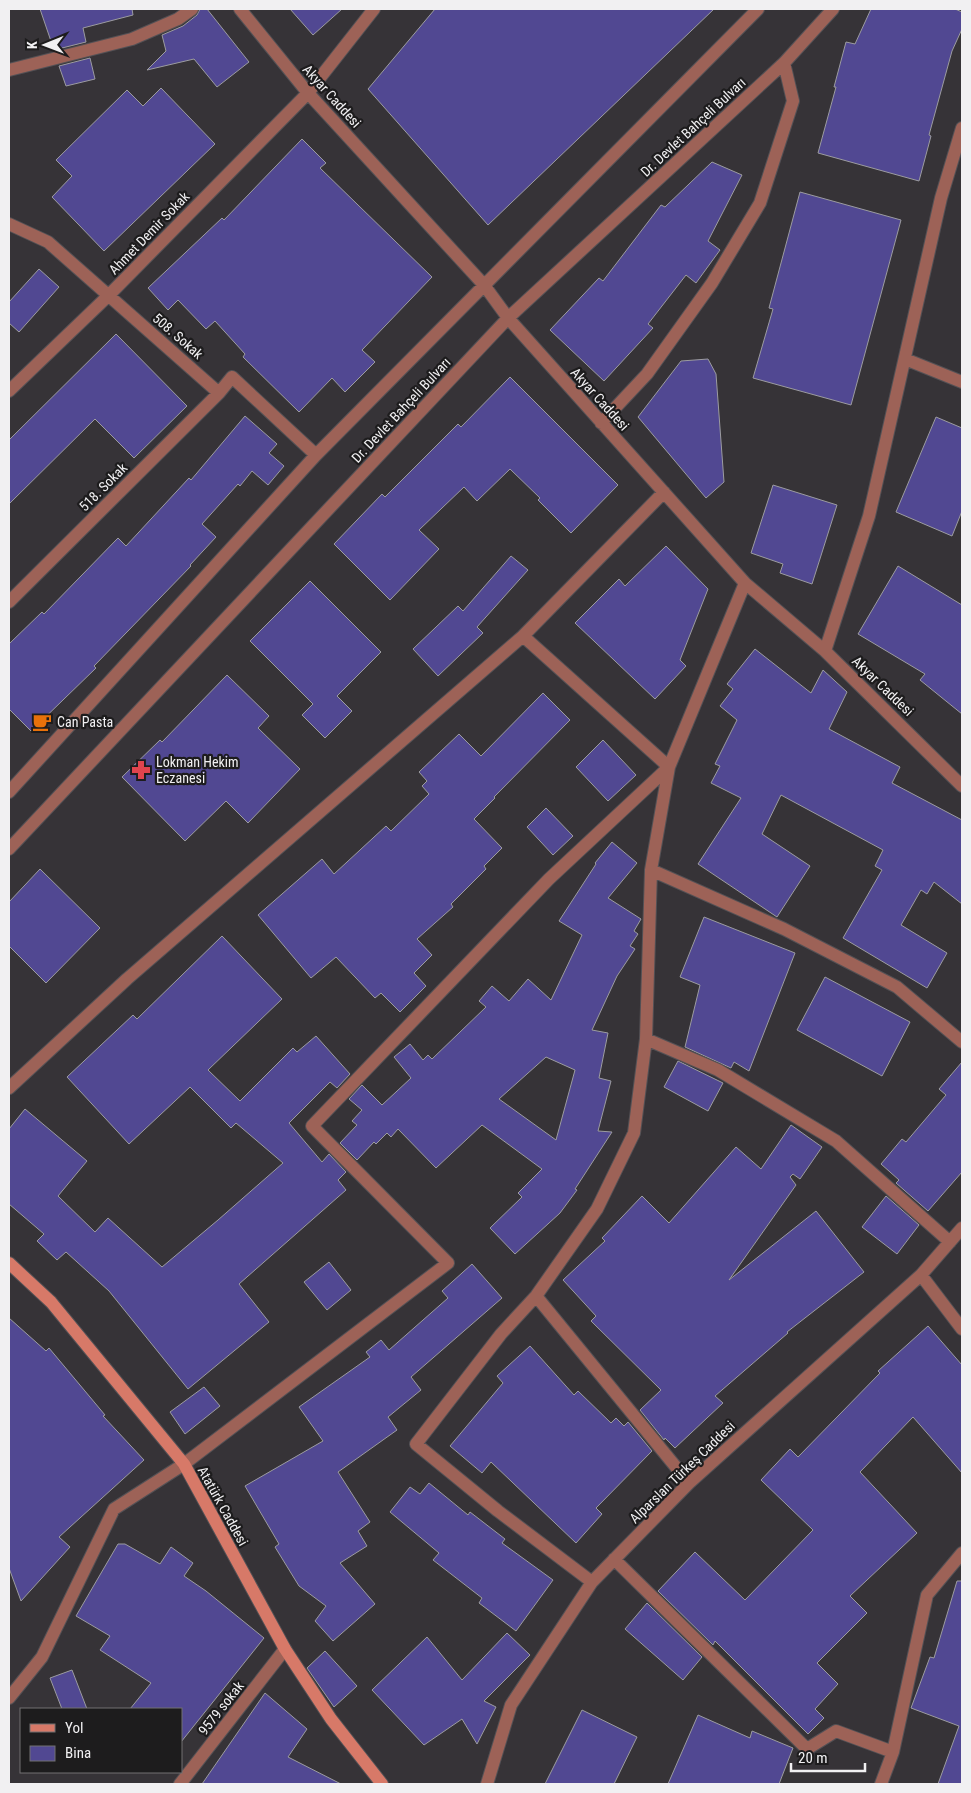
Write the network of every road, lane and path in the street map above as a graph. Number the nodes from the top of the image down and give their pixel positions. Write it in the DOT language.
graph roads {
  1 [pos="192,9"];
  2 [pos="240,9"];
  3 [pos="374,9"];
  4 [pos="758,9"];
  5 [pos="833,9"];
  6 [pos="784,63"];
  7 [pos="9,70"];
  8 [pos="308,93"];
  9 [pos="962,128"];
  10 [pos="9,224"];
  11 [pos="484,284"];
  12 [pos="108,296"];
  13 [pos="508,318"];
  14 [pos="905,359"];
  15 [pos="962,382"];
  16 [pos="9,391"];
  17 [pos="219,393"];
  18 [pos="601,424"];
  19 [pos="316,455"];
  20 [pos="664,492"];
  21 [pos="745,583"];
  22 [pos="9,602"];
  23 [pos="522,636"];
  24 [pos="825,651"];
  25 [pos="669,768"];
  26 [pos="962,786"];
  27 [pos="9,792"];
  28 [pos="9,849"];
  29 [pos="651,870"];
  30 [pos="646,1039"];
  31 [pos="962,1042"];
  32 [pos="9,1088"];
  33 [pos="962,1228"];
  34 [pos="950,1242"];
  35 [pos="9,1264"];
  36 [pos="921,1275"];
  37 [pos="536,1296"];
  38 [pos="962,1329"];
  39 [pos="184,1464"];
  40 [pos="689,1483"];
  41 [pos="962,1553"];
  42 [pos="614,1559"];
  43 [pos="592,1582"];
  44 [pos="285,1649"];
  45 [pos="9,1698"];
  46 [pos="893,1752"];
  47 [pos="180,1784"];
  48 [pos="382,1784"];
  49 [pos="487,1784"];
  50 [pos="881,1784"];
  1 -- 7 [label="street"];
  2 -- 8 [label="street, Akyar Caddesi"];
  3 -- 8 [label="street, Ahmet Demir Sokak"];
  4 -- 11 [label="street, Dr. Devlet Bahçeli Bulvarı"];
  5 -- 6 [label="street, Dr. Devlet Bahçeli Bulvarı"];
  6 -- 13 [label="street, Dr. Devlet Bahçeli Bulvarı"];
  6 -- 18 [label="street"];
  8 -- 11 [label="street, Akyar Caddesi"];
  8 -- 12 [label="street, Ahmet Demir Sokak"];
  9 -- 14 [label="street"];
  10 -- 12 [label="street, 508. Sokak"];
  11 -- 13 [label="street, Akyar Caddesi"];
  11 -- 19 [label="street, Dr. Devlet Bahçeli Bulvarı"];
  12 -- 16 [label="street, Ahmet Demir Sokak"];
  12 -- 17 [label="street, 508. Sokak"];
  13 -- 18 [label="street, Akyar Caddesi"];
  13 -- 28 [label="street, Dr. Devlet Bahçeli Bulvarı"];
  14 -- 15 [label="street"];
  14 -- 24 [label="street"];
  17 -- 19 [label="street"];
  17 -- 22 [label="street, 518. Sokak"];
  18 -- 20 [label="street, Akyar Caddesi"];
  19 -- 27 [label="street, Dr. Devlet Bahçeli Bulvarı"];
  20 -- 21 [label="street, Akyar Caddesi"];
  20 -- 23 [label="street"];
  21 -- 24 [label="street, Akyar Caddesi"];
  21 -- 25 [label="street"];
  23 -- 25 [label="street"];
  23 -- 32 [label="street"];
  24 -- 26 [label="street, Akyar Caddesi"];
  25 -- 29 [label="street"];
  25 -- 39 [label="street"];
  29 -- 30 [label="street"];
  29 -- 31 [label="street"];
  30 -- 34 [label="street"];
  30 -- 37 [label="street"];
  33 -- 34 [label="street, Alparslan Türkeş Caddesi"];
  34 -- 36 [label="street, Alparslan Türkeş Caddesi"];
  35 -- 39 [label="street, Atatürk Caddesi"];
  36 -- 38 [label="street"];
  36 -- 40 [label="street, Alparslan Türkeş Caddesi"];
  37 -- 40 [label="street"];
  37 -- 43 [label="street"];
  39 -- 44 [label="street, Atatürk Caddesi"];
  39 -- 45 [label="street"];
  40 -- 42 [label="street, Alparslan Türkeş Caddesi"];
  41 -- 46 [label="street"];
  42 -- 43 [label="street, Alparslan Türkeş Caddesi"];
  42 -- 46 [label="street"];
  43 -- 49 [label="street, Alparslan Türkeş Caddesi"];
  44 -- 47 [label="street, 9579 sokak"];
  44 -- 48 [label="street, Atatürk Caddesi"];
  46 -- 50 [label="street"];
}
